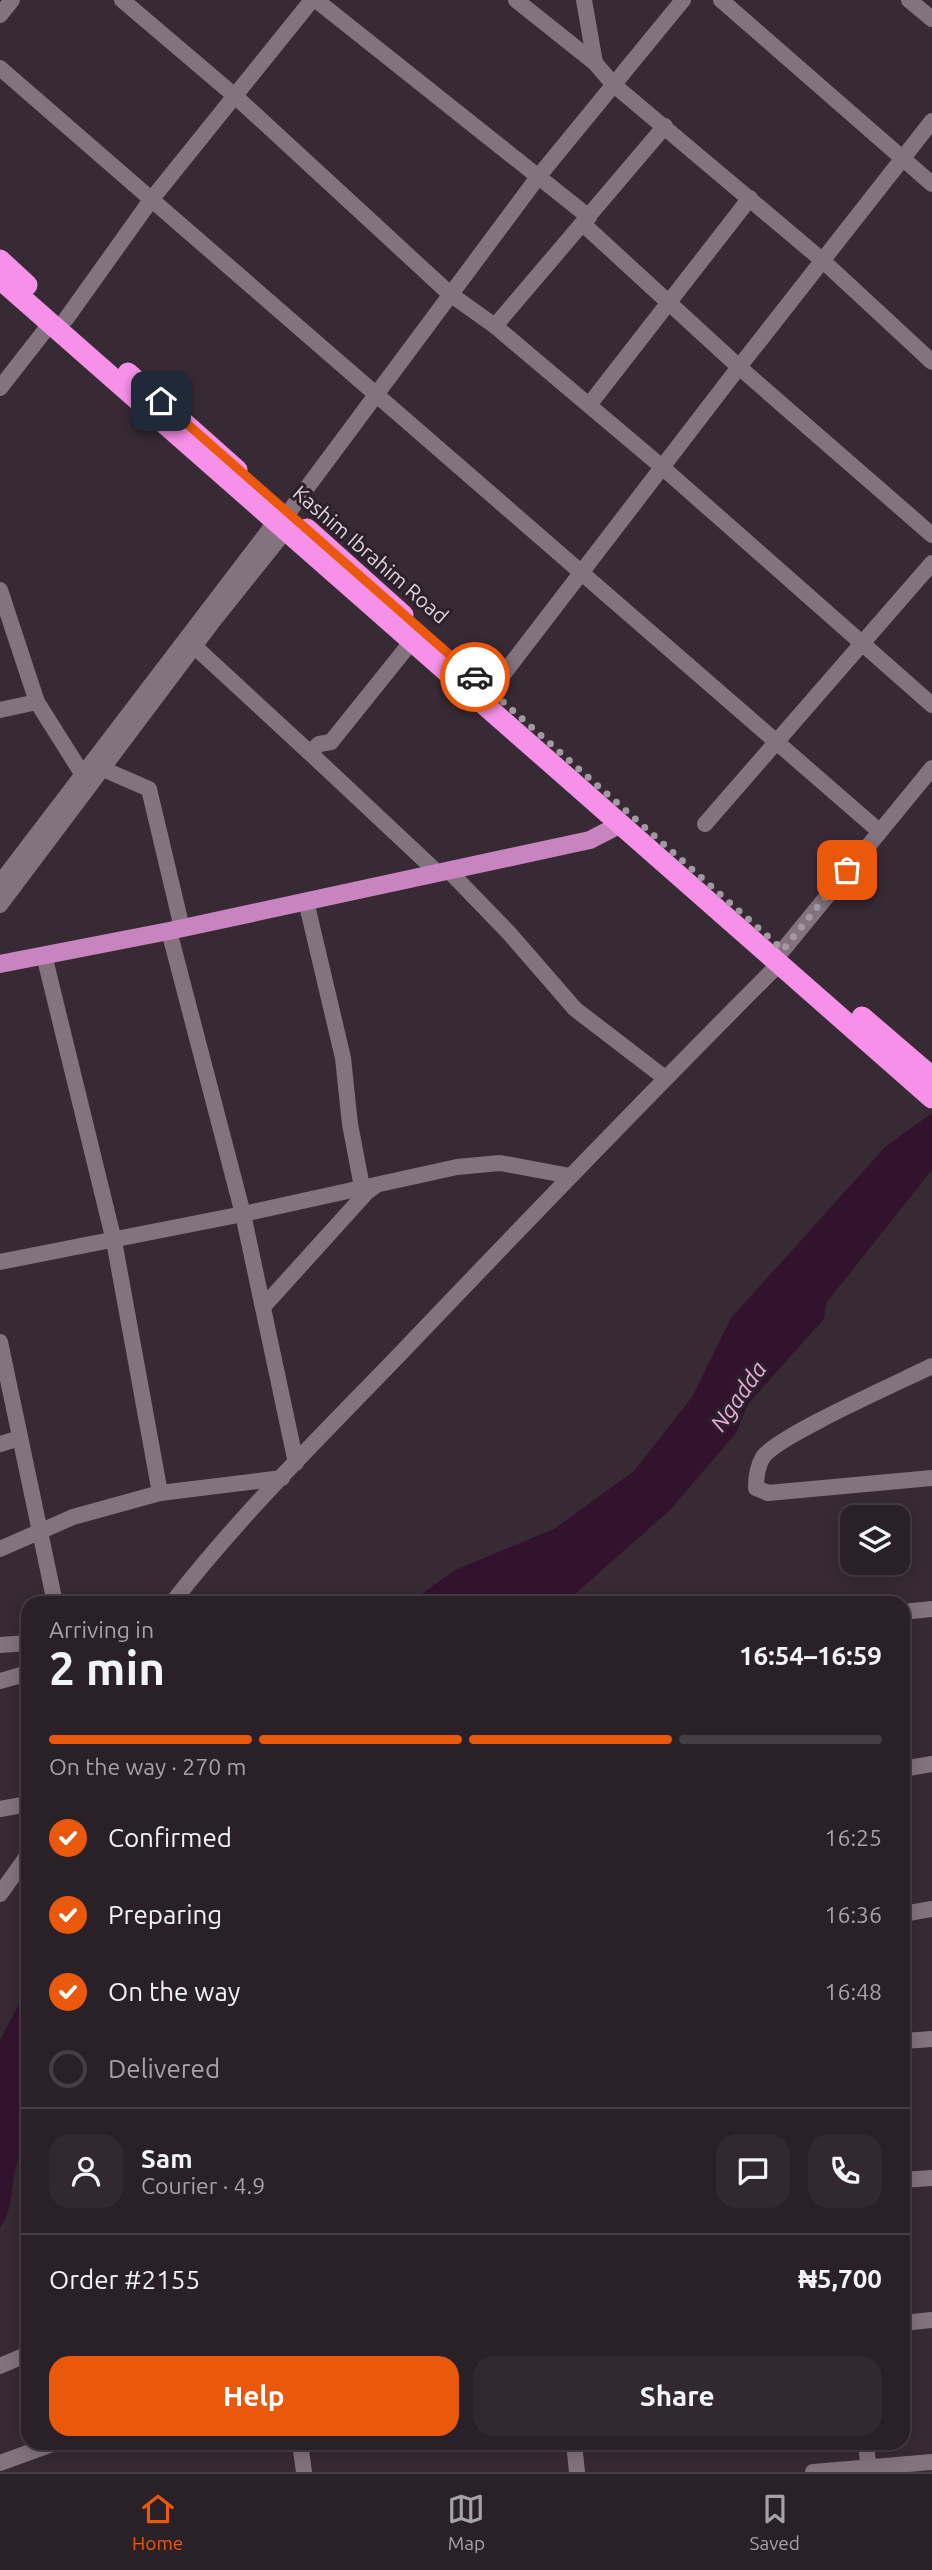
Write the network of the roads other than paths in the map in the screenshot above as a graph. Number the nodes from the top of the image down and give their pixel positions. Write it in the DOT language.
graph roads {
  1 [pos="12,0"];
  2 [pos="122,0"];
  3 [pos="314,0"];
  4 [pos="516,0"];
  5 [pos="584,0"];
  6 [pos="682,0"];
  7 [pos="721,0"];
  8 [pos="909,0"];
  9 [pos="0,15"];
  10 [pos="932,19"];
  11 [pos="595,63"];
  12 [pos="0,68"];
  13 [pos="614,85"];
  14 [pos="234,96"];
  15 [pos="932,121"];
  16 [pos="665,125"];
  17 [pos="903,158"];
  18 [pos="538,177"];
  19 [pos="932,184"];
  20 [pos="750,198"];
  21 [pos="151,200"];
  22 [pos="586,221"];
  23 [pos="0,260"];
  24 [pos="822,260"];
  25 [pos="0,279"];
  26 [pos="450,294"];
  27 [pos="668,302"];
  28 [pos="58,321"];
  29 [pos="495,326"];
  30 [pos="932,362"];
  31 [pos="739,367"];
  32 [pos="0,388"];
  33 [pos="376,391"];
  34 [pos="589,405"];
  35 [pos="662,467"];
  36 [pos="283,522"];
  37 [pos="932,535"];
  38 [pos="932,563"];
  39 [pos="584,572"];
  40 [pos="0,590"];
  41 [pos="412,641"];
  42 [pos="864,643"];
  43 [pos="194,646"];
  44 [pos="487,696"];
  45 [pos="37,702"];
  46 [pos="932,705"];
  47 [pos="0,710"];
  48 [pos="776,743"];
  49 [pos="310,753"];
  50 [pos="932,768"];
  51 [pos="103,769"];
  52 [pos="83,775"];
  53 [pos="621,824"];
  54 [pos="705,824"];
  55 [pos="879,831"];
  56 [pos="443,872"];
  57 [pos="0,883"];
  58 [pos="306,901"];
  59 [pos="0,905"];
  60 [pos="175,930"];
  61 [pos="44,955"];
  62 [pos="781,957"];
  63 [pos="0,964"];
  64 [pos="896,1056"];
  65 [pos="665,1077"];
  66 [pos="932,1077"];
  67 [pos="932,1098"];
  68 [pos="570,1176"];
  69 [pos="370,1186"];
  70 [pos="243,1214"];
  71 [pos="114,1241"];
  72 [pos="0,1262"];
  73 [pos="263,1307"];
  74 [pos="0,1342"];
  75 [pos="932,1366"];
  76 [pos="20,1438"];
  77 [pos="0,1444"];
  78 [pos="296,1463"];
  79 [pos="282,1478"];
  80 [pos="932,1478"];
  81 [pos="160,1493"];
  82 [pos="40,1530"];
  83 [pos="0,1549"];
  84 [pos="54,1596"];
  85 [pos="177,1596"];
  86 [pos="932,1609"];
  87 [pos="910,1611"];
  88 [pos="21,1644"];
  89 [pos="0,1645"];
  90 [pos="21,1675"];
  91 [pos="0,1681"];
  92 [pos="932,1764"];
  93 [pos="910,1768"];
  94 [pos="21,1805"];
  95 [pos="0,1809"];
  96 [pos="21,1865"];
  97 [pos="0,1894"];
  98 [pos="932,1909"];
  99 [pos="910,1913"];
  100 [pos="932,2039"];
  101 [pos="910,2041"];
  102 [pos="932,2178"];
  103 [pos="910,2180"];
  104 [pos="932,2320"];
  105 [pos="910,2322"];
  106 [pos="21,2357"];
  107 [pos="0,2366"];
  108 [pos="36,2450"];
  109 [pos="301,2450"];
  110 [pos="575,2450"];
  111 [pos="867,2450"];
  112 [pos="932,2462"];
  113 [pos="0,2463"];
  114 [pos="868,2470"];
  115 [pos="304,2472"];
  116 [pos="577,2472"];
  117 [pos="813,2472"];
  1 -- 9 [label="street"];
  2 -- 14 [label="street"];
  3 -- 14 [label="street"];
  3 -- 18 [label="street"];
  4 -- 11 [label="street"];
  5 -- 11 [label="street"];
  6 -- 13 [label="street"];
  7 -- 17 [label="street"];
  8 -- 10 [label="street"];
  11 -- 13 [label="street"];
  12 -- 21 [label="street"];
  13 -- 16 [label="street"];
  13 -- 18 [label="street"];
  14 -- 21 [label="street"];
  14 -- 26 [label="street"];
  15 -- 17 [label="street"];
  16 -- 20 [label="street"];
  16 -- 22 [label="street"];
  17 -- 19 [label="street"];
  17 -- 24 [label="street"];
  18 -- 22 [label="street"];
  18 -- 26 [label="street"];
  20 -- 24 [label="street"];
  20 -- 27 [label="street"];
  21 -- 28 [label="street"];
  21 -- 33 [label="street"];
  22 -- 27 [label="street"];
  22 -- 29 [label="street"];
  23 -- 28 [label="highway, Kashim Ibrahim Road"];
  24 -- 30 [label="street"];
  24 -- 31 [label="street"];
  25 -- 28 [label="highway, Kashim Ibrahim Road"];
  26 -- 29 [label="street"];
  26 -- 33 [label="street"];
  27 -- 31 [label="street"];
  27 -- 34 [label="street"];
  28 -- 32 [label="street"];
  28 -- 36 [label="highway, Kashim Ibrahim Road"];
  29 -- 34 [label="street"];
  31 -- 35 [label="street"];
  31 -- 37 [label="street"];
  33 -- 36 [label="street"];
  33 -- 39 [label="street"];
  34 -- 35 [label="street"];
  35 -- 39 [label="street"];
  35 -- 42 [label="street"];
  36 -- 41 [label="highway, Kashim Ibrahim Road"];
  36 -- 43 [label="street"];
  36 -- 44 [label="highway, Kashim Ibrahim Road"];
  36 -- 52 [label="street"];
  38 -- 42 [label="street"];
  39 -- 44 [label="street"];
  39 -- 48 [label="street"];
  40 -- 45 [label="street"];
  41 -- 44 [label="highway, Kashim Ibrahim Road"];
  41 -- 49 [label="street"];
  42 -- 46 [label="street"];
  42 -- 48 [label="street"];
  43 -- 49 [label="street"];
  43 -- 51 [label="street"];
  44 -- 53 [label="highway, Kashim Ibrahim Road"];
  44 -- 62 [label="highway, Kashim Ibrahim Road"];
  45 -- 47 [label="street"];
  45 -- 52 [label="street"];
  48 -- 54 [label="street"];
  48 -- 55 [label="street"];
  49 -- 56 [label="street"];
  50 -- 55 [label="street"];
  51 -- 59 [label="street"];
  51 -- 60 [label="street"];
  52 -- 57 [label="street"];
  53 -- 56 [label="main road"];
  53 -- 62 [label="highway, Kashim Ibrahim Road"];
  55 -- 62 [label="street"];
  56 -- 58 [label="main road"];
  56 -- 65 [label="street"];
  58 -- 60 [label="main road"];
  58 -- 69 [label="street"];
  60 -- 61 [label="main road"];
  60 -- 70 [label="street"];
  61 -- 63 [label="main road"];
  61 -- 71 [label="street"];
  62 -- 64 [label="highway, Kashim Ibrahim Road"];
  62 -- 65 [label="street"];
  64 -- 66 [label="highway, Kashim Ibrahim Road"];
  64 -- 67 [label="highway, Kashim Ibrahim Road"];
  65 -- 68 [label="street"];
  68 -- 69 [label="street"];
  68 -- 78 [label="street"];
  69 -- 70 [label="street"];
  69 -- 73 [label="street"];
  70 -- 71 [label="street"];
  70 -- 73 [label="street"];
  71 -- 72 [label="street"];
  71 -- 81 [label="street"];
  73 -- 78 [label="street"];
  74 -- 76 [label="street"];
  75 -- 80 [label="street"];
  76 -- 77 [label="street"];
  76 -- 82 [label="street"];
  78 -- 79 [label="street"];
  79 -- 81 [label="street"];
  79 -- 85 [label="street"];
  81 -- 82 [label="street"];
  82 -- 83 [label="street"];
  82 -- 84 [label="street"];
  86 -- 87 [label="street"];
  88 -- 89 [label="street"];
  90 -- 91 [label="street"];
  92 -- 93 [label="street"];
  94 -- 95 [label="street"];
  96 -- 97 [label="street"];
  98 -- 99 [label="street"];
  100 -- 101 [label="street"];
  102 -- 103 [label="street"];
  104 -- 105 [label="street"];
  106 -- 107 [label="street"];
  108 -- 113 [label="street"];
  109 -- 115 [label="street"];
  110 -- 116 [label="street"];
  111 -- 114 [label="street"];
  112 -- 114 [label="street"];
  114 -- 117 [label="street"];
}
